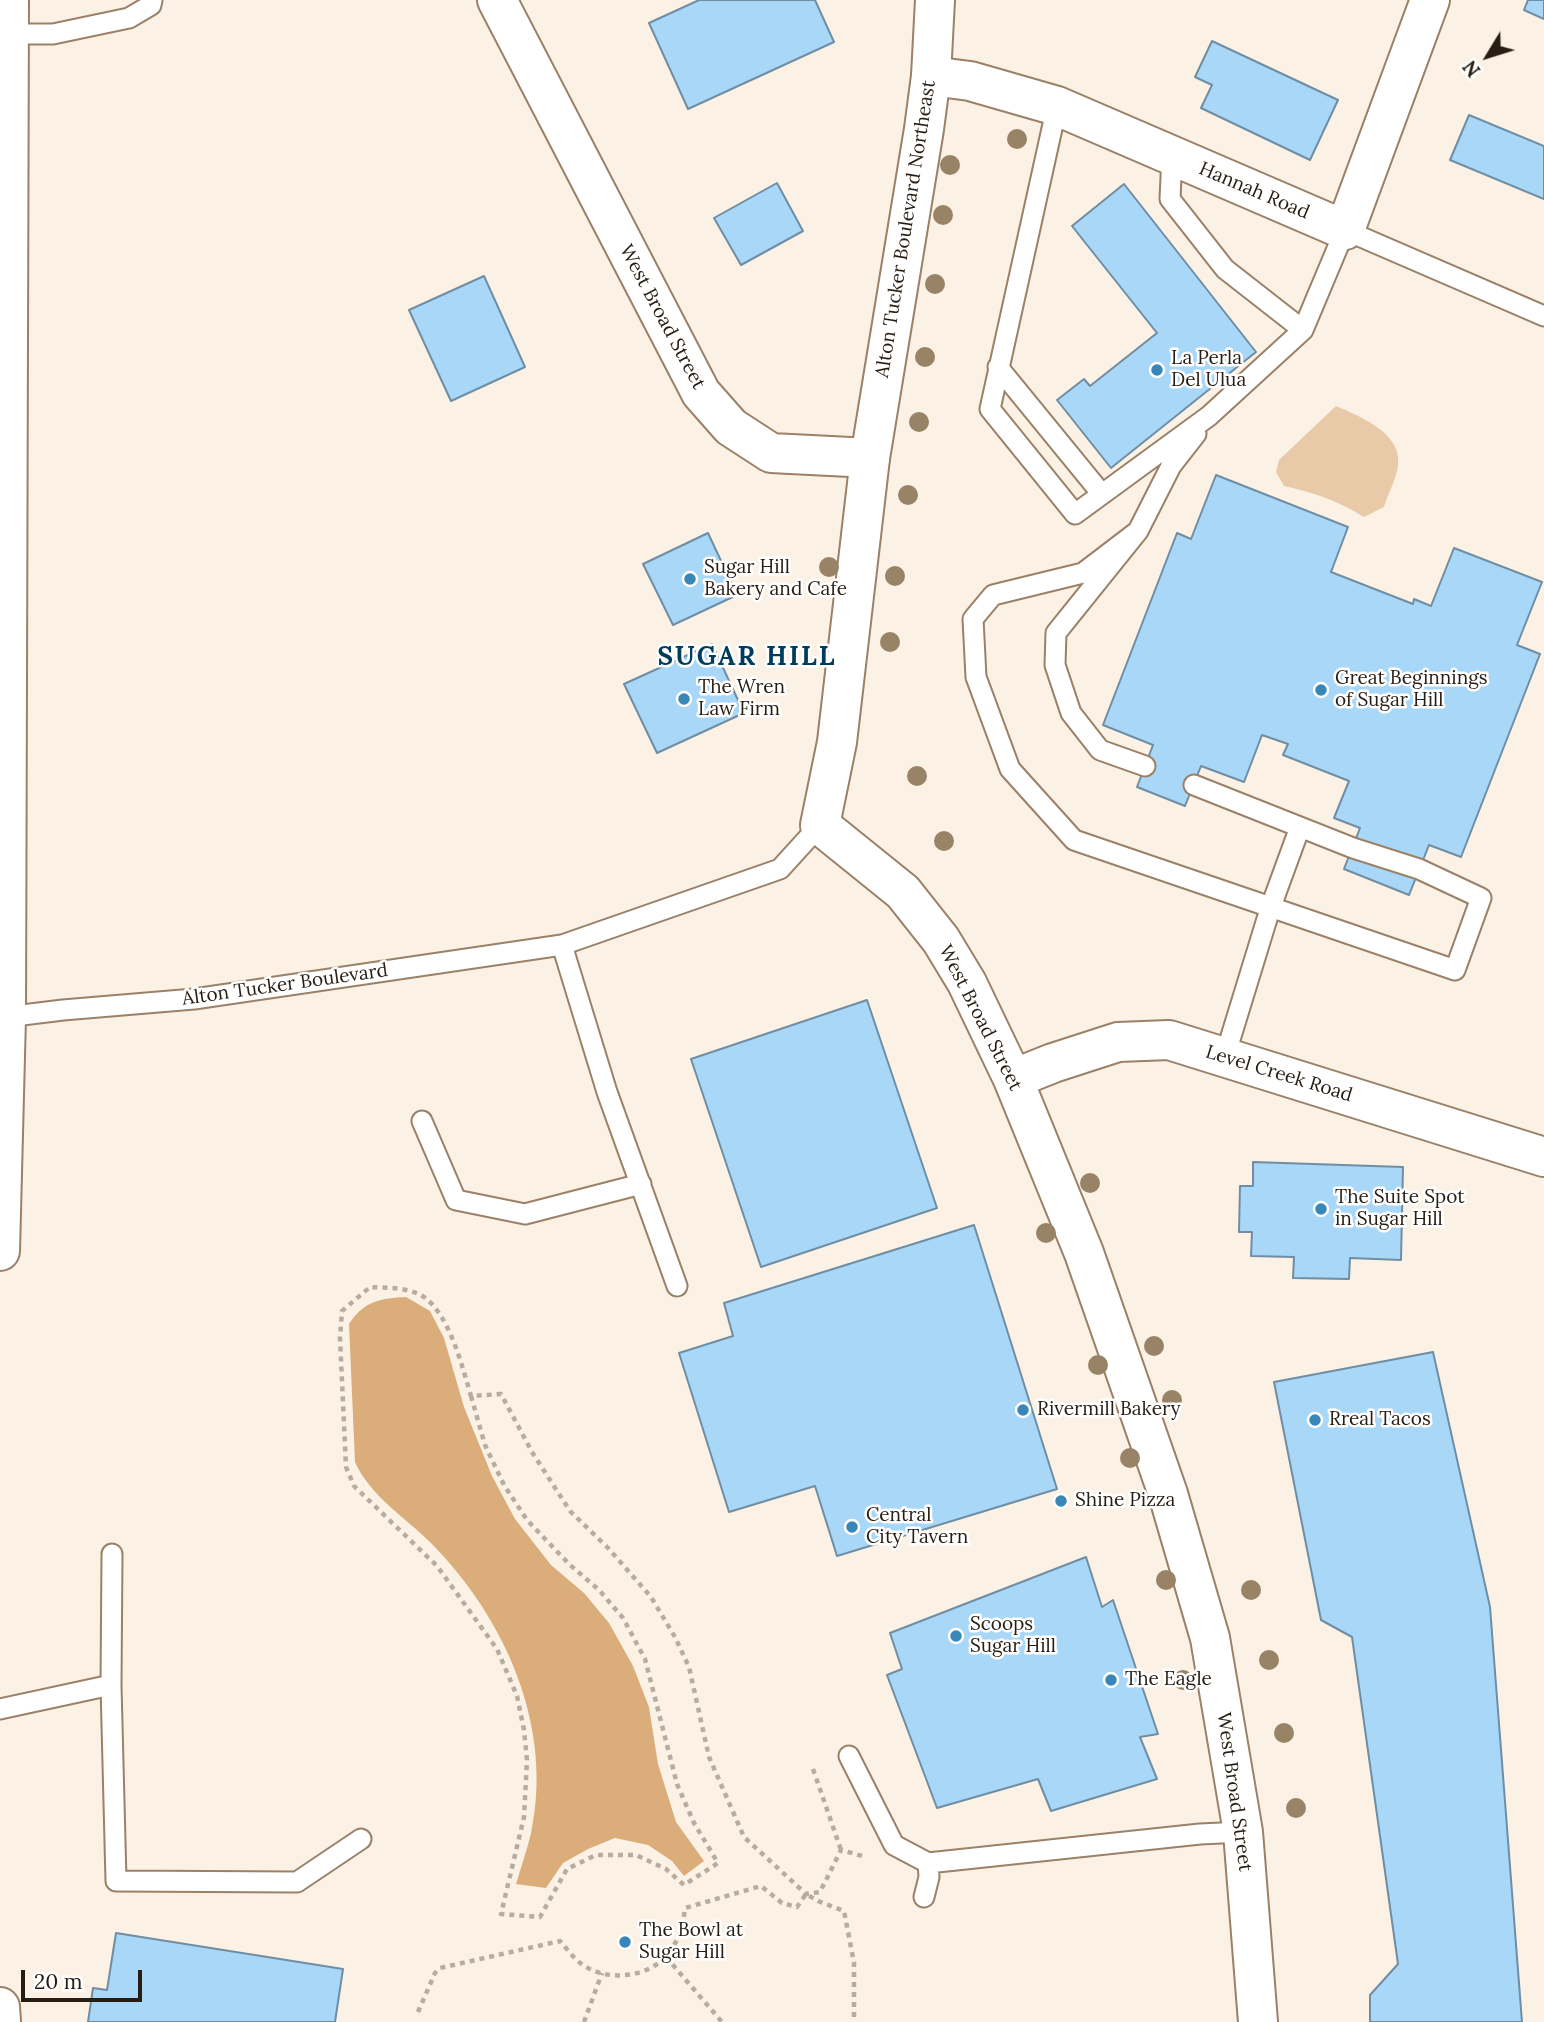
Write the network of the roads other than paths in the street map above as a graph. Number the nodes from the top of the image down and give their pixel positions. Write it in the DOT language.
graph roads {
  1 [pos="152,0"];
  2 [pos="497,0"];
  3 [pos="935,0"];
  4 [pos="1430,0"];
  5 [pos="9,17"];
  6 [pos="930,76"];
  7 [pos="1057,106"];
  8 [pos="1172,155"];
  9 [pos="1345,230"];
  10 [pos="1544,316"];
  11 [pos="1303,330"];
  12 [pos="998,367"];
  13 [pos="1209,416"];
  14 [pos="870,458"];
  15 [pos="1101,493"];
  16 [pos="1138,531"];
  17 [pos="1145,766"];
  18 [pos="1194,785"];
  19 [pos="820,825"];
  20 [pos="1300,827"];
  21 [pos="1270,909"];
  22 [pos="562,945"];
  23 [pos="3,1017"];
  24 [pos="1224,1056"];
  25 [pos="1013,1079"];
  26 [pos="422,1121"];
  27 [pos="1544,1157"];
  28 [pos="640,1184"];
  29 [pos="0,1251"];
  30 [pos="677,1286"];
  31 [pos="112,1554"];
  32 [pos="111,1685"];
  33 [pos="0,1709"];
  34 [pos="849,1756"];
  35 [pos="1243,1832"];
  36 [pos="361,1839"];
  37 [pos="929,1870"];
  38 [pos="924,1897"];
  39 [pos="0,2007"];
  40 [pos="1,2022"];
  41 [pos="1258,2022"];
  1 -- 5 [label="lane"];
  2 -- 14 [label="main road, West Broad Street"];
  3 -- 6 [label="main road, Alton Tucker Boulevard Northeast"];
  4 -- 9 [label="main road"];
  5 -- 23 [label="main road"];
  6 -- 7 [label="main road, Hannah Road"];
  6 -- 14 [label="main road, Alton Tucker Boulevard Northeast"];
  7 -- 8 [label="main road, Hannah Road"];
  7 -- 12 [label="lane"];
  8 -- 9 [label="main road, Hannah Road"];
  8 -- 11 [label="lane"];
  9 -- 10 [label="lane"];
  9 -- 11 [label="lane"];
  11 -- 13 [label="lane"];
  12 -- 15 [label="lane"];
  12 -- 15 [label="lane"];
  13 -- 15 [label="lane"];
  13 -- 16 [label="lane"];
  14 -- 19 [label="main road"];
  16 -- 17 [label="lane"];
  16 -- 21 [label="lane"];
  18 -- 20 [label="lane"];
  19 -- 22 [label="lane, Alton Tucker Boulevard"];
  19 -- 25 [label="main road, West Broad Street"];
  20 -- 21 [label="lane"];
  20 -- 21 [label="lane"];
  21 -- 24 [label="lane"];
  22 -- 23 [label="lane, Alton Tucker Boulevard"];
  22 -- 28 [label="lane"];
  23 -- 29 [label="main road"];
  24 -- 25 [label="main road, Level Creek Road"];
  24 -- 27 [label="main road, Level Creek Road"];
  25 -- 35 [label="main road, West Broad Street"];
  26 -- 28 [label="lane"];
  28 -- 30 [label="lane"];
  31 -- 32 [label="lane"];
  32 -- 33 [label="lane"];
  32 -- 36 [label="lane"];
  34 -- 37 [label="lane"];
  35 -- 37 [label="lane"];
  35 -- 41 [label="main road, West Broad Street"];
  37 -- 38 [label="lane"];
  39 -- 40 [label="main road"];
}
